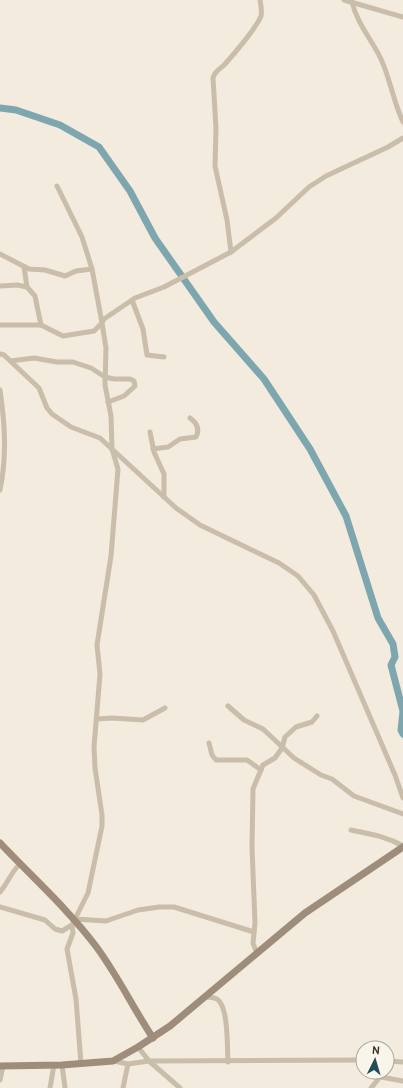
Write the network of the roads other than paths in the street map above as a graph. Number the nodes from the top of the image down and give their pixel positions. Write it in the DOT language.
graph roads {
  1 [pos="260,0"];
  2 [pos="344,0"];
  3 [pos="352,2"];
  4 [pos="403,17"];
  5 [pos="403,122"];
  6 [pos="403,138"];
  7 [pos="57,186"];
  8 [pos="231,252"];
  9 [pos="0,254"];
  10 [pos="24,267"];
  11 [pos="92,270"];
  12 [pos="0,286"];
  13 [pos="28,287"];
  14 [pos="132,300"];
  15 [pos="102,323"];
  16 [pos="0,325"];
  17 [pos="41,325"];
  18 [pos="0,353"];
  19 [pos="164,357"];
  20 [pos="11,361"];
  21 [pos="105,377"];
  22 [pos="0,390"];
  23 [pos="108,402"];
  24 [pos="190,418"];
  25 [pos="150,432"];
  26 [pos="112,449"];
  27 [pos="153,449"];
  28 [pos="0,490"];
  29 [pos="164,497"];
  30 [pos="228,706"];
  31 [pos="165,708"];
  32 [pos="317,716"];
  33 [pos="97,719"];
  34 [pos="209,743"];
  35 [pos="282,748"];
  36 [pos="261,770"];
  37 [pos="403,798"];
  38 [pos="403,814"];
  39 [pos="351,830"];
  40 [pos="0,842"];
  41 [pos="403,846"];
  42 [pos="20,864"];
  43 [pos="0,892"];
  44 [pos="0,907"];
  45 [pos="73,922"];
  46 [pos="254,932"];
  47 [pos="257,954"];
  48 [pos="204,997"];
  49 [pos="153,1038"];
  50 [pos="138,1047"];
  51 [pos="355,1060"];
  52 [pos="113,1061"];
  53 [pos="149,1061"];
  54 [pos="228,1062"];
  55 [pos="62,1064"];
  56 [pos="81,1064"];
  57 [pos="128,1064"];
  58 [pos="54,1065"];
  59 [pos="1,1066"];
  60 [pos="0,1080"];
  61 [pos="378,1080"];
  62 [pos="403,1082"];
  63 [pos="50,1088"];
  64 [pos="65,1088"];
  65 [pos="123,1088"];
  66 [pos="180,1088"];
  67 [pos="371,1088"];
  68 [pos="402,1088"];
  1 -- 8 [label="street"];
  2 -- 3 [label="street"];
  3 -- 4 [label="street"];
  3 -- 5 [label="street"];
  6 -- 8 [label="street"];
  7 -- 11 [label="street"];
  8 -- 14 [label="street"];
  9 -- 10 [label="street"];
  10 -- 11 [label="street"];
  10 -- 13 [label="street"];
  11 -- 15 [label="street"];
  12 -- 13 [label="street"];
  13 -- 17 [label="street"];
  14 -- 15 [label="street"];
  14 -- 19 [label="street"];
  15 -- 17 [label="street"];
  15 -- 21 [label="street"];
  16 -- 17 [label="street"];
  18 -- 20 [label="street"];
  20 -- 21 [label="street"];
  20 -- 26 [label="street"];
  21 -- 23 [label="street"];
  21 -- 23 [label="street"];
  22 -- 28 [label="street"];
  23 -- 26 [label="street"];
  24 -- 27 [label="street"];
  25 -- 27 [label="street"];
  26 -- 29 [label="street"];
  26 -- 33 [label="street"];
  27 -- 29 [label="street"];
  29 -- 37 [label="street"];
  30 -- 35 [label="street"];
  31 -- 33 [label="street"];
  32 -- 35 [label="street"];
  33 -- 45 [label="street"];
  34 -- 36 [label="street"];
  35 -- 36 [label="street"];
  35 -- 38 [label="street"];
  36 -- 46 [label="street"];
  39 -- 41 [label="street"];
  40 -- 42 [label="street"];
  41 -- 47 [label="street"];
  42 -- 43 [label="street"];
  42 -- 45 [label="street"];
  44 -- 45 [label="street"];
  45 -- 46 [label="street"];
  45 -- 49 [label="street"];
  45 -- 56 [label="street"];
  46 -- 47 [label="street"];
  47 -- 48 [label="street"];
  48 -- 49 [label="street"];
  48 -- 54 [label="street"];
  49 -- 50 [label="street"];
  50 -- 52 [label="street"];
  50 -- 53 [label="street"];
  51 -- 54 [label="street"];
  52 -- 56 [label="street"];
  52 -- 57 [label="street"];
  53 -- 54 [label="street"];
  53 -- 57 [label="street"];
  53 -- 66 [label="street"];
  55 -- 56 [label="street"];
  55 -- 58 [label="street"];
  55 -- 64 [label="street"];
  57 -- 65 [label="street"];
  58 -- 59 [label="street"];
  58 -- 63 [label="street"];
  59 -- 60 [label="street"];
  61 -- 67 [label="street"];
  62 -- 68 [label="street"];
}
